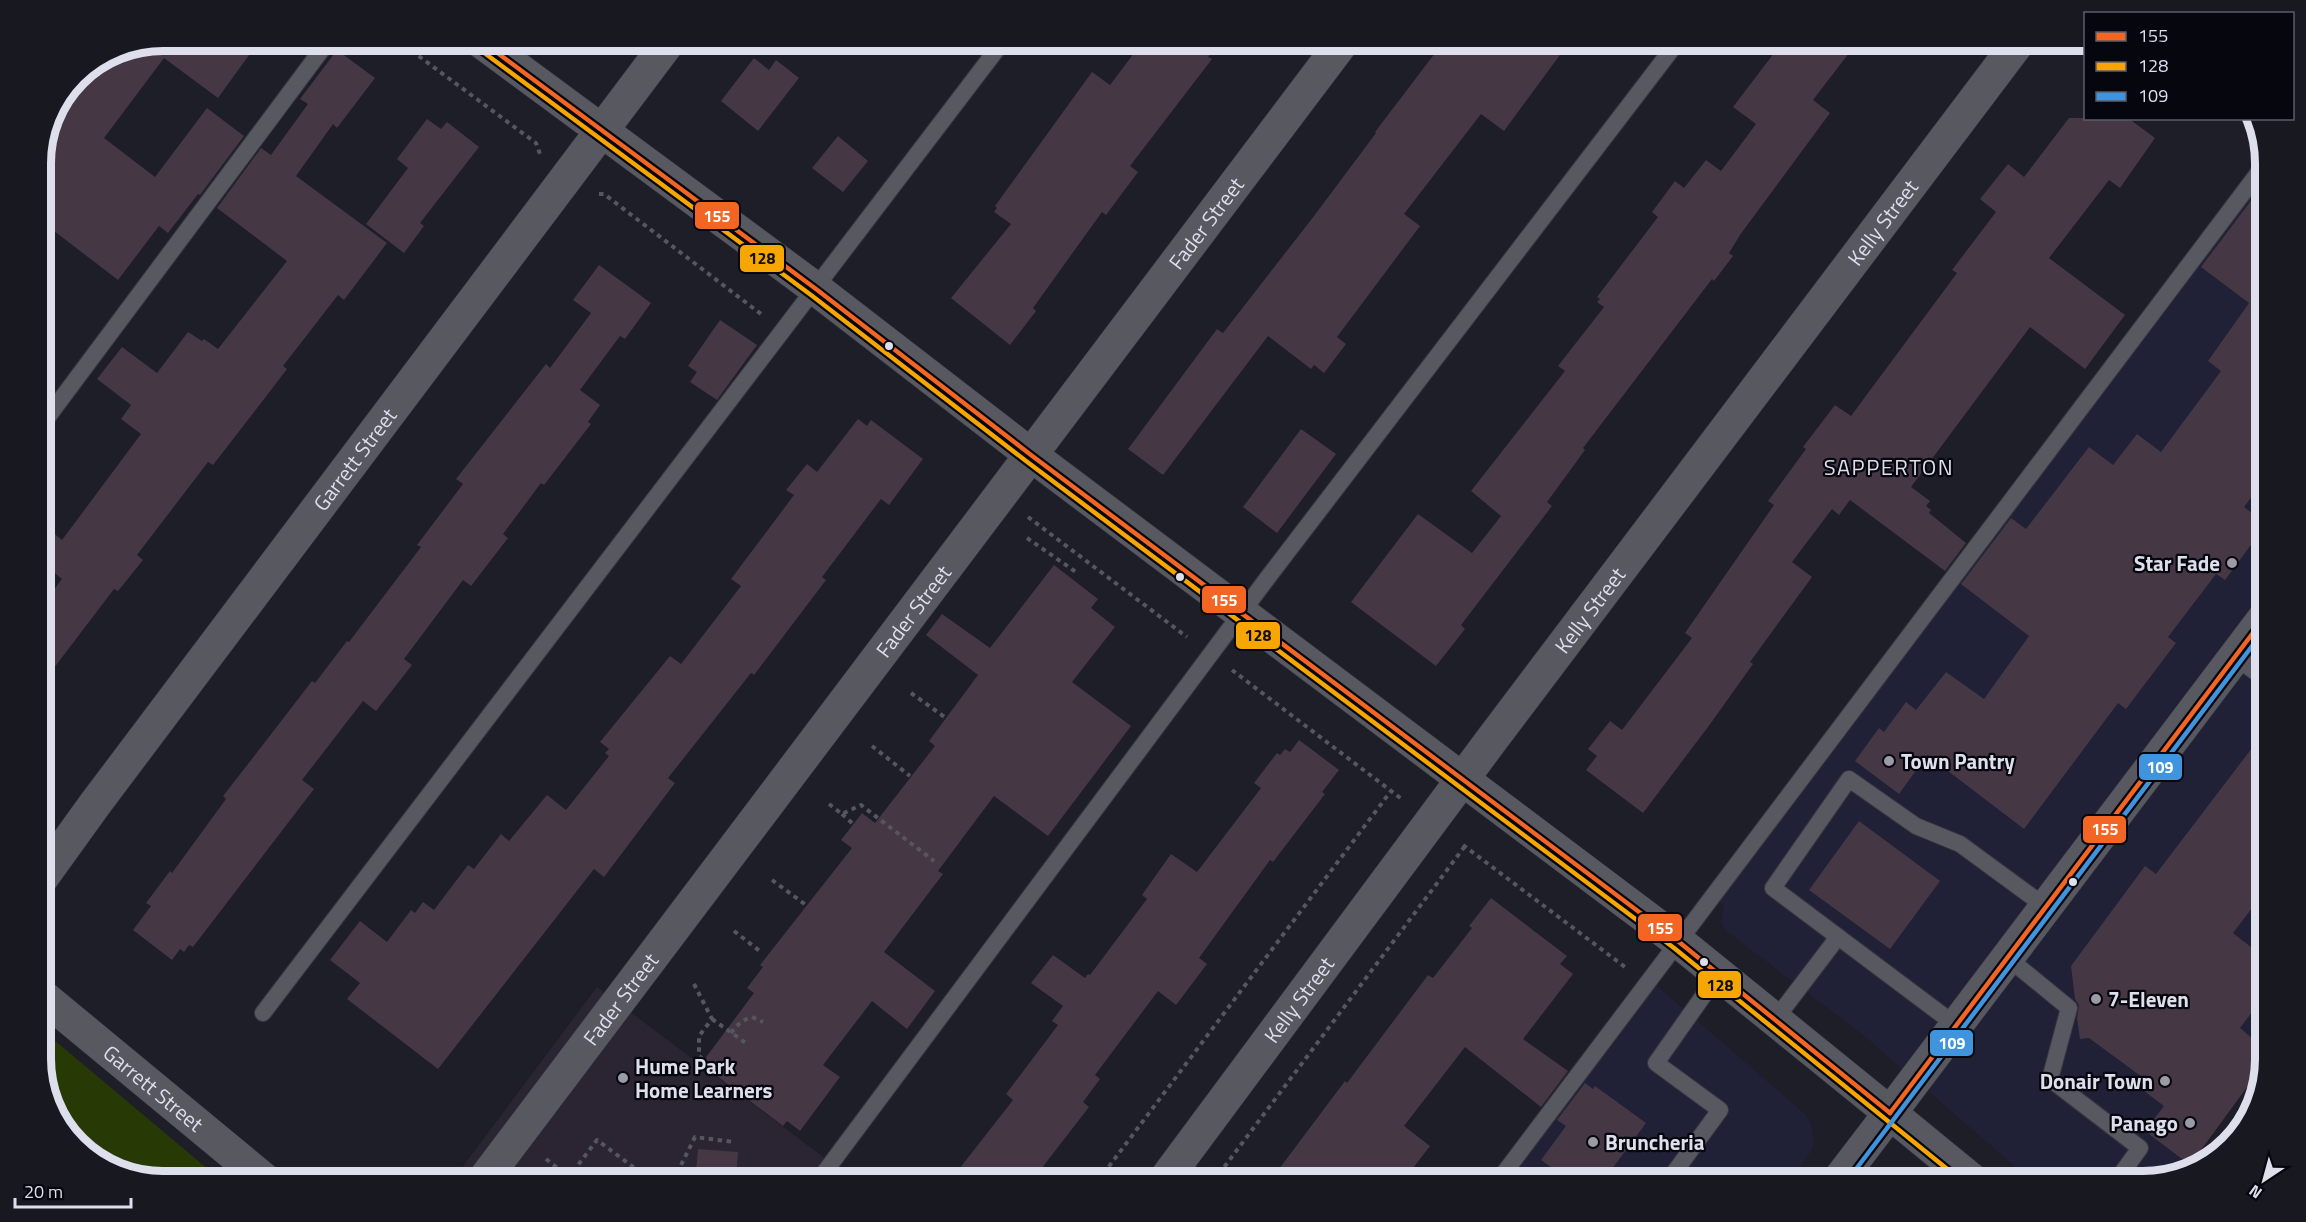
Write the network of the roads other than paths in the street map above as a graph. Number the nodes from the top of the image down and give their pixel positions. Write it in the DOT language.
graph roads {
  1 [pos="321,51"];
  2 [pos="494,51"];
  3 [pos="662,51"];
  4 [pos="996,51"];
  5 [pos="1336,51"];
  6 [pos="1671,51"];
  7 [pos="2012,51"];
  8 [pos="601,132"];
  9 [pos="2255,177"];
  10 [pos="816,289"];
  11 [pos="51,413"];
  12 [pos="1031,455"];
  13 [pos="1242,612"];
  14 [pos="2255,630"];
  15 [pos="2235,657"];
  16 [pos="2255,672"];
  17 [pos="1463,779"];
  18 [pos="51,865"];
  19 [pos="2046,907"];
  20 [pos="1838,937"];
  21 [pos="1679,942"];
  22 [pos="2008,958"];
  23 [pos="1718,975"];
  24 [pos="51,1002"];
  25 [pos="263,1013"];
  26 [pos="1774,1021"];
  27 [pos="1957,1026"];
  28 [pos="1890,1113"];
  29 [pos="253,1171"];
  30 [pos="491,1171"];
  31 [pos="826,1171"];
  32 [pos="1172,1171"];
  33 [pos="1506,1171"];
  34 [pos="1676,1171"];
  35 [pos="1846,1171"];
  36 [pos="1960,1171"];
  37 [pos="2124,1171"];
  1 -- 11 [label="lane"];
  2 -- 8 [label="street"];
  3 -- 8 [label="street, Garrett Street"];
  4 -- 10 [label="lane"];
  5 -- 12 [label="street, Fader Street"];
  6 -- 13 [label="lane"];
  7 -- 17 [label="street, Kelly Street"];
  8 -- 10 [label="street"];
  8 -- 18 [label="street, Garrett Street"];
  9 -- 21 [label="lane"];
  10 -- 12 [label="street"];
  10 -- 25 [label="lane"];
  12 -- 13 [label="street"];
  12 -- 30 [label="street, Fader Street"];
  13 -- 17 [label="street"];
  13 -- 31 [label="lane"];
  14 -- 15 [label="street"];
  15 -- 16 [label="lane"];
  15 -- 19 [label="street"];
  17 -- 21 [label="street"];
  17 -- 32 [label="street, Kelly Street"];
  19 -- 20 [label="lane"];
  19 -- 22 [label="street"];
  20 -- 26 [label="lane"];
  20 -- 27 [label="lane"];
  21 -- 23 [label="street"];
  21 -- 33 [label="lane"];
  22 -- 27 [label="street"];
  22 -- 37 [label="lane"];
  23 -- 26 [label="street"];
  23 -- 34 [label="lane"];
  24 -- 29 [label="street, Garrett Street"];
  26 -- 28 [label="street"];
  27 -- 28 [label="street"];
  28 -- 35 [label="street"];
  28 -- 36 [label="street"];
}
